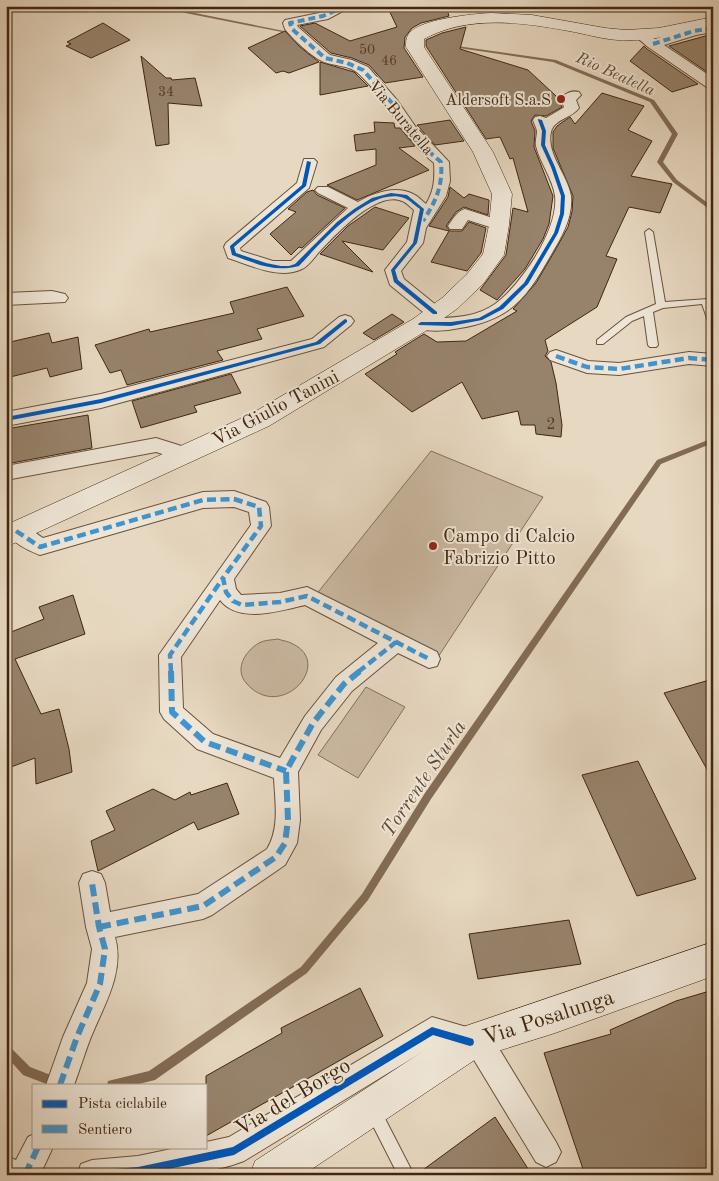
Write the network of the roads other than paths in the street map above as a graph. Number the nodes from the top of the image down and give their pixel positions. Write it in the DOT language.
graph roads {
  1 [pos="346,6"];
  2 [pos="713,22"];
  3 [pos="713,28"];
  4 [pos="647,39"];
  5 [pos="713,85"];
  6 [pos="574,95"];
  7 [pos="309,162"];
  8 [pos="323,190"];
  9 [pos="357,206"];
  10 [pos="499,225"];
  11 [pos="420,226"];
  12 [pos="456,226"];
  13 [pos="649,232"];
  14 [pos="59,298"];
  15 [pos="6,299"];
  16 [pos="661,305"];
  17 [pos="648,311"];
  18 [pos="428,318"];
  19 [pos="345,321"];
  20 [pos="713,322"];
  21 [pos="600,342"];
  22 [pos="653,344"];
  23 [pos="556,356"];
  24 [pos="713,360"];
  25 [pos="6,419"];
  26 [pos="184,454"];
  27 [pos="6,472"];
  28 [pos="11,534"];
  29 [pos="223,578"];
  30 [pos="396,642"];
  31 [pos="429,660"];
  32 [pos="286,771"];
  33 [pos="92,883"];
  34 [pos="99,927"];
  35 [pos="713,959"];
  36 [pos="474,1040"];
  37 [pos="60,1084"];
  38 [pos="371,1107"];
  39 [pos="546,1152"];
  40 [pos="6,1171"];
  41 [pos="12,1175"];
  42 [pos="92,1175"];
  43 [pos="269,1175"];
  44 [pos="406,1175"];
  1 -- 11 [label="street, Via Buratella"];
  2 -- 4 [label="main road, Via Giulio Tanini"];
  3 -- 4 [label="street, Via Giulio Tanini"];
  4 -- 5 [label="street"];
  4 -- 10 [label="main road, Via Giulio Tanini"];
  6 -- 18 [label="street"];
  7 -- 9 [label="street"];
  8 -- 9 [label="street"];
  9 -- 11 [label="street"];
  10 -- 12 [label="street"];
  10 -- 18 [label="main road, Via Giulio Tanini"];
  11 -- 18 [label="street, Via Buratella"];
  13 -- 16 [label="lane"];
  14 -- 15 [label="street"];
  16 -- 17 [label="lane"];
  16 -- 20 [label="lane"];
  17 -- 21 [label="lane"];
  17 -- 22 [label="lane"];
  18 -- 26 [label="main road, Via Giulio Tanini"];
  19 -- 25 [label="street"];
  23 -- 24 [label="street"];
  26 -- 27 [label="street"];
  26 -- 28 [label="main road, Via Giulio Tanini"];
  28 -- 29 [label="street"];
  29 -- 30 [label="street"];
  29 -- 32 [label="street"];
  30 -- 31 [label="street"];
  30 -- 32 [label="street"];
  32 -- 34 [label="street"];
  33 -- 34 [label="street"];
  34 -- 37 [label="street"];
  35 -- 36 [label="main road, Via Posalunga"];
  36 -- 38 [label="main road, Via Posalunga"];
  36 -- 39 [label="street"];
  36 -- 42 [label="street, Via del Borgo"];
  38 -- 43 [label="main road, Via Posalunga"];
  38 -- 44 [label="lane"];
  40 -- 41 [label="street"];
}
